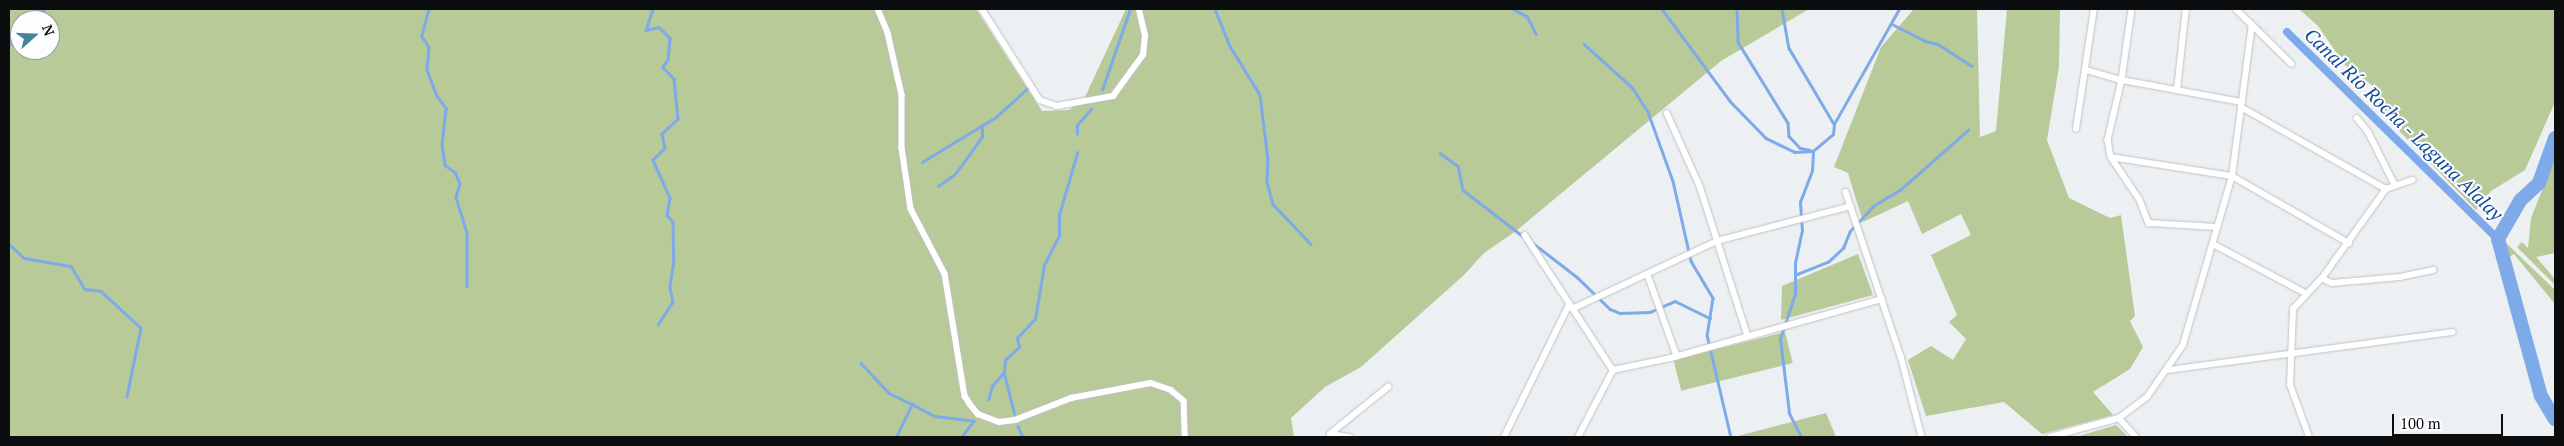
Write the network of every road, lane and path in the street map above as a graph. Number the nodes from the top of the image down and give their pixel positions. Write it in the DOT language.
graph roads {
  1 [pos="878,9"];
  2 [pos="982,9"];
  3 [pos="1139,9"];
  4 [pos="2094,9"];
  5 [pos="2132,9"];
  6 [pos="2186,9"];
  7 [pos="2236,9"];
  8 [pos="2252,25"];
  9 [pos="2292,64"];
  10 [pos="2086,70"];
  11 [pos="2122,80"];
  12 [pos="2176,90"];
  13 [pos="2242,105"];
  14 [pos="1667,112"];
  15 [pos="2357,118"];
  16 [pos="2076,129"];
  17 [pos="2112,157"];
  18 [pos="2232,176"];
  19 [pos="2412,180"];
  20 [pos="2395,185"];
  21 [pos="2386,189"];
  22 [pos="1846,192"];
  23 [pos="1851,206"];
  24 [pos="2217,227"];
  25 [pos="1526,236"];
  26 [pos="1717,241"];
  27 [pos="2348,243"];
  28 [pos="2213,244"];
  29 [pos="2433,270"];
  30 [pos="1648,275"];
  31 [pos="2322,278"];
  32 [pos="2307,294"];
  33 [pos="1882,299"];
  34 [pos="1571,307"];
  35 [pos="2452,332"];
  36 [pos="1748,336"];
  37 [pos="2291,354"];
  38 [pos="1677,356"];
  39 [pos="1613,370"];
  40 [pos="2168,370"];
  41 [pos="1388,387"];
  42 [pos="2119,418"];
  43 [pos="1185,437"];
  44 [pos="1350,437"];
  45 [pos="1504,437"];
  46 [pos="1578,437"];
  47 [pos="1922,437"];
  48 [pos="2050,437"];
  49 [pos="2136,437"];
  50 [pos="2309,437"];
  1 -- 43 [label="street"];
  2 -- 3 [label="street"];
  4 -- 10 [label="street"];
  5 -- 11 [label="street"];
  6 -- 12 [label="street"];
  7 -- 8 [label="street"];
  8 -- 9 [label="street"];
  8 -- 13 [label="street"];
  10 -- 11 [label="street"];
  10 -- 16 [label="street"];
  11 -- 12 [label="street"];
  11 -- 17 [label="street"];
  12 -- 13 [label="street"];
  13 -- 18 [label="street"];
  13 -- 21 [label="street"];
  14 -- 26 [label="street"];
  15 -- 20 [label="street"];
  17 -- 18 [label="street"];
  17 -- 24 [label="street"];
  18 -- 24 [label="street"];
  18 -- 27 [label="street"];
  19 -- 20 [label="street"];
  20 -- 21 [label="street"];
  21 -- 27 [label="street"];
  22 -- 23 [label="street"];
  23 -- 26 [label="street"];
  23 -- 33 [label="street"];
  24 -- 28 [label="street"];
  25 -- 34 [label="street"];
  26 -- 30 [label="street"];
  26 -- 36 [label="street"];
  27 -- 31 [label="street"];
  28 -- 32 [label="street"];
  28 -- 40 [label="street"];
  29 -- 31 [label="street"];
  30 -- 34 [label="street"];
  30 -- 38 [label="street"];
  31 -- 32 [label="street"];
  32 -- 37 [label="street"];
  33 -- 36 [label="street"];
  33 -- 47 [label="street"];
  34 -- 39 [label="street"];
  34 -- 45 [label="street"];
  35 -- 37 [label="street"];
  36 -- 38 [label="street"];
  37 -- 40 [label="street"];
  37 -- 50 [label="street"];
  38 -- 39 [label="street"];
  39 -- 46 [label="street"];
  40 -- 42 [label="street"];
  41 -- 44 [label="street"];
  42 -- 48 [label="street"];
  42 -- 49 [label="street"];
}
